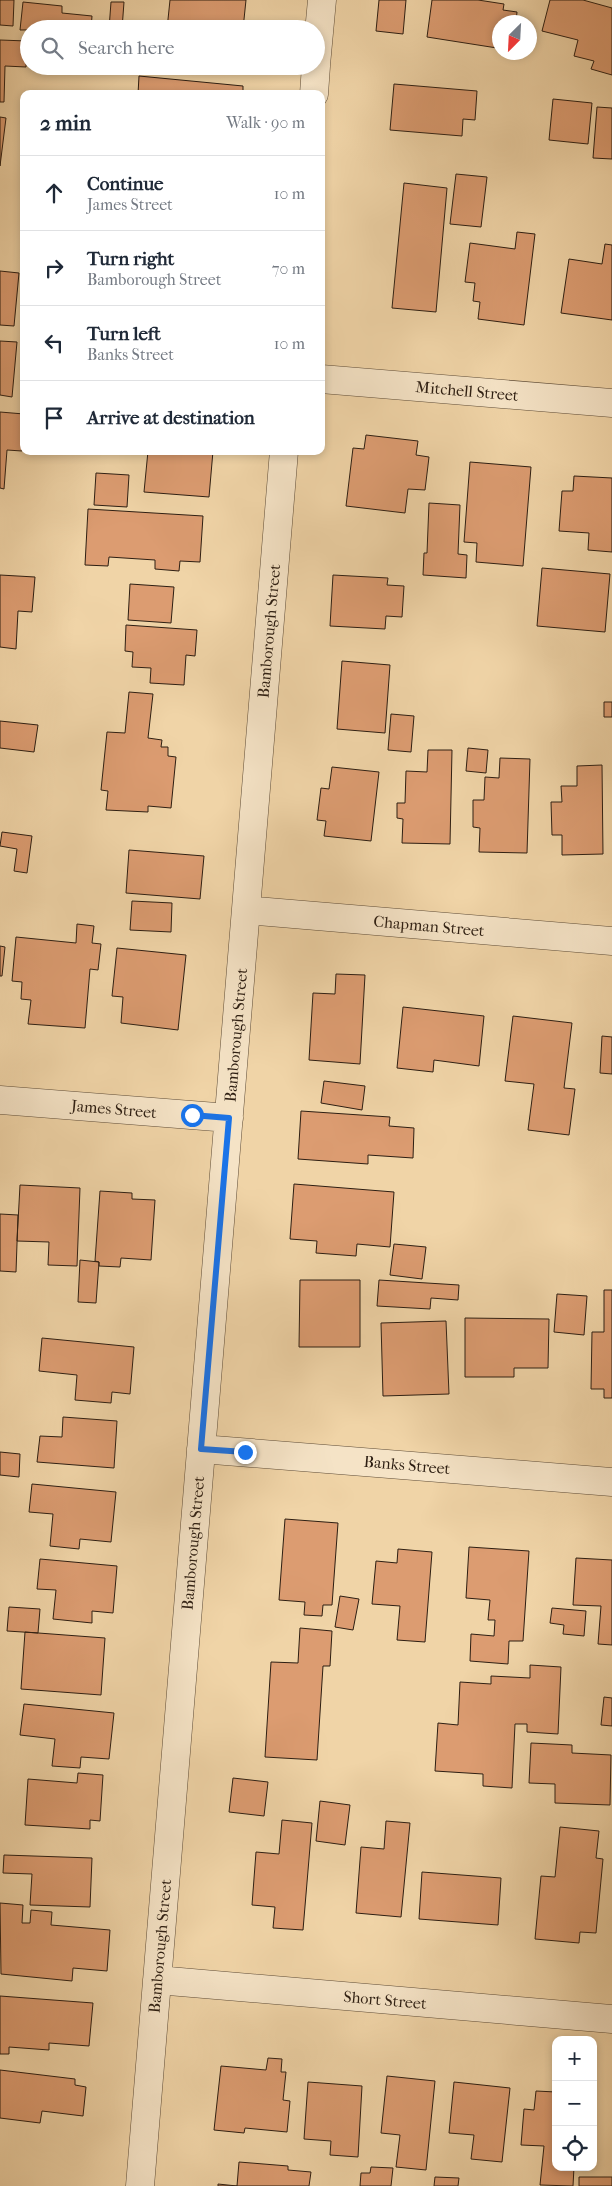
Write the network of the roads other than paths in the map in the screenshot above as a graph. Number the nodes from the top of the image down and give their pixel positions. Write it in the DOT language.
graph roads {
  1 [pos="322,0"];
  2 [pos="320,20"];
  3 [pos="315,75"];
  4 [pos="314,90"];
  5 [pos="325,379"];
  6 [pos="612,403"];
  7 [pos="284,455"];
  8 [pos="246,910"];
  9 [pos="612,941"];
  10 [pos="0,1100"];
  11 [pos="229,1118"];
  12 [pos="201,1449"];
  13 [pos="612,1482"];
  14 [pos="157,1980"];
  15 [pos="612,2019"];
  16 [pos="140,2186"];
  1 -- 2 [label="street"];
  3 -- 4 [label="street"];
  5 -- 6 [label="street, Mitchell Street"];
  7 -- 8 [label="street, Bamborough Street"];
  8 -- 9 [label="street, Chapman Street"];
  8 -- 11 [label="street, Bamborough Street"];
  10 -- 11 [label="street, James Street"];
  11 -- 12 [label="street, Bamborough Street"];
  12 -- 13 [label="street, Banks Street"];
  12 -- 14 [label="street, Bamborough Street"];
  14 -- 15 [label="street, Short Street"];
  14 -- 16 [label="street, Bamborough Street"];
}
